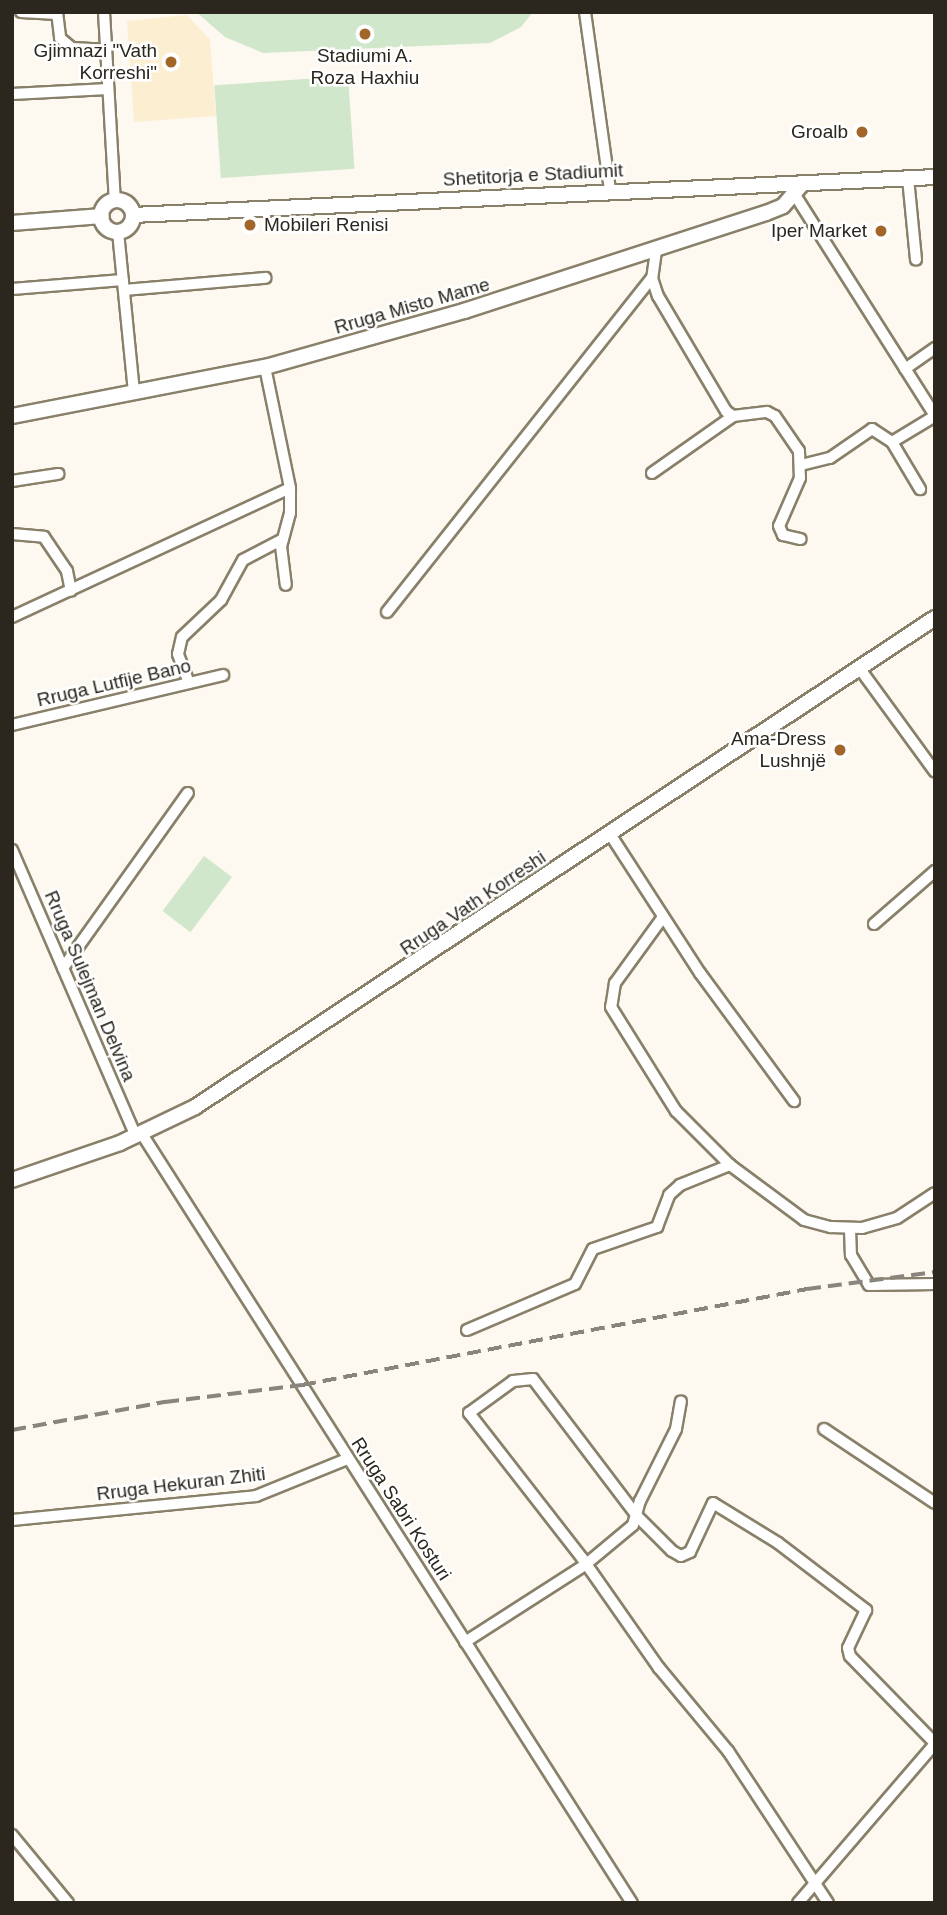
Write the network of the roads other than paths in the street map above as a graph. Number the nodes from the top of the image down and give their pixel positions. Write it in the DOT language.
graph roads {
  1 [pos="21,12"];
  2 [pos="104,12"];
  3 [pos="585,12"];
  4 [pos="57,13"];
  5 [pos="106,50"];
  6 [pos="108,89"];
  7 [pos="12,94"];
  8 [pos="935,177"];
  9 [pos="908,178"];
  10 [pos="799,189"];
  11 [pos="610,190"];
  12 [pos="114,200"];
  13 [pos="133,215"];
  14 [pos="102,216"];
  15 [pos="12,223"];
  16 [pos="118,232"];
  17 [pos="656,251"];
  18 [pos="916,260"];
  19 [pos="265,278"];
  20 [pos="652,278"];
  21 [pos="123,285"];
  22 [pos="12,289"];
  23 [pos="935,348"];
  24 [pos="265,366"];
  25 [pos="905,369"];
  26 [pos="134,391"];
  27 [pos="12,416"];
  28 [pos="733,416"];
  29 [pos="935,416"];
  30 [pos="892,442"];
  31 [pos="801,465"];
  32 [pos="652,472"];
  33 [pos="58,474"];
  34 [pos="12,481"];
  35 [pos="290,488"];
  36 [pos="920,489"];
  37 [pos="12,534"];
  38 [pos="801,538"];
  39 [pos="283,539"];
  40 [pos="286,585"];
  41 [pos="71,592"];
  42 [pos="387,612"];
  43 [pos="12,617"];
  44 [pos="935,618"];
  45 [pos="860,669"];
  46 [pos="223,675"];
  47 [pos="189,683"];
  48 [pos="12,725"];
  49 [pos="935,772"];
  50 [pos="188,793"];
  51 [pos="610,834"];
  52 [pos="12,850"];
  53 [pos="935,871"];
  54 [pos="18,874"];
  55 [pos="663,917"];
  56 [pos="874,924"];
  57 [pos="63,968"];
  58 [pos="794,1101"];
  59 [pos="139,1136"];
  60 [pos="730,1165"];
  61 [pos="12,1180"];
  62 [pos="935,1193"];
  63 [pos="850,1229"];
  64 [pos="935,1284"];
  65 [pos="467,1330"];
  66 [pos="681,1401"];
  67 [pos="824,1429"];
  68 [pos="347,1459"];
  69 [pos="935,1503"];
  70 [pos="637,1516"];
  71 [pos="12,1520"];
  72 [pos="585,1564"];
  73 [pos="465,1642"];
  74 [pos="935,1743"];
  75 [pos="12,1835"];
  76 [pos="813,1880"];
  77 [pos="68,1903"];
  78 [pos="632,1903"];
  79 [pos="798,1903"];
  80 [pos="828,1903"];
  1 -- 4 [label="street"];
  2 -- 5 [label="street"];
  3 -- 11 [label="street"];
  4 -- 5 [label="street"];
  5 -- 6 [label="street"];
  6 -- 7 [label="street"];
  6 -- 12 [label="street"];
  8 -- 9 [label="main road, Shetitorja e Stadiumit"];
  9 -- 10 [label="main road, Shetitorja e Stadiumit"];
  9 -- 18 [label="street"];
  10 -- 11 [label="main road, Shetitorja e Stadiumit"];
  10 -- 17 [label="main road, Rruga Misto Mame"];
  10 -- 25 [label="street"];
  11 -- 13 [label="main road, Shetitorja e Stadiumit"];
  12 -- 13 [label="main road"];
  12 -- 14 [label="main road"];
  13 -- 16 [label="main road"];
  14 -- 15 [label="main road"];
  14 -- 16 [label="main road"];
  16 -- 21 [label="street"];
  17 -- 20 [label="street"];
  17 -- 24 [label="main road, Rruga Misto Mame"];
  19 -- 21 [label="street"];
  20 -- 28 [label="street"];
  20 -- 42 [label="street"];
  21 -- 22 [label="street"];
  21 -- 26 [label="street"];
  23 -- 25 [label="street"];
  24 -- 26 [label="main road, Rruga Misto Mame"];
  24 -- 35 [label="street"];
  25 -- 29 [label="street"];
  26 -- 27 [label="main road, Rruga Misto Mame"];
  28 -- 31 [label="street"];
  28 -- 32 [label="street"];
  29 -- 30 [label="street"];
  30 -- 31 [label="street"];
  30 -- 36 [label="street"];
  31 -- 38 [label="street"];
  33 -- 34 [label="street"];
  35 -- 39 [label="street"];
  35 -- 41 [label="street"];
  37 -- 41 [label="street"];
  39 -- 40 [label="street"];
  39 -- 47 [label="street"];
  41 -- 43 [label="street"];
  44 -- 45 [label="main road, Rruga Vath Korreshi"];
  45 -- 49 [label="street"];
  45 -- 51 [label="main road, Rruga Vath Korreshi"];
  46 -- 47 [label="street, Rruga Lutfije Bano"];
  47 -- 48 [label="street, Rruga Lutfije Bano"];
  50 -- 57 [label="street"];
  51 -- 55 [label="street"];
  51 -- 59 [label="main road, Rruga Vath Korreshi"];
  52 -- 54 [label="street, Rruga Sulejman Delvina"];
  53 -- 56 [label="street"];
  54 -- 57 [label="street, Rruga Sulejman Delvina"];
  55 -- 58 [label="street"];
  55 -- 60 [label="street"];
  57 -- 59 [label="street, Rruga Sulejman Delvina"];
  59 -- 61 [label="main road, Rruga Vath Korreshi"];
  59 -- 68 [label="street, Rruga Sabri Kosturi"];
  60 -- 63 [label="street"];
  60 -- 65 [label="street"];
  62 -- 63 [label="street"];
  63 -- 64 [label="street"];
  66 -- 70 [label="street"];
  67 -- 69 [label="street"];
  68 -- 71 [label="street, Rruga Hekuran Zhiti"];
  68 -- 73 [label="street, Rruga Sabri Kosturi"];
  70 -- 72 [label="street"];
  70 -- 72 [label="street"];
  70 -- 74 [label="street"];
  72 -- 73 [label="street"];
  72 -- 76 [label="street"];
  73 -- 78 [label="street, Rruga Sabri Kosturi"];
  74 -- 76 [label="street"];
  75 -- 77 [label="street"];
  76 -- 79 [label="street"];
  76 -- 80 [label="street"];
}
